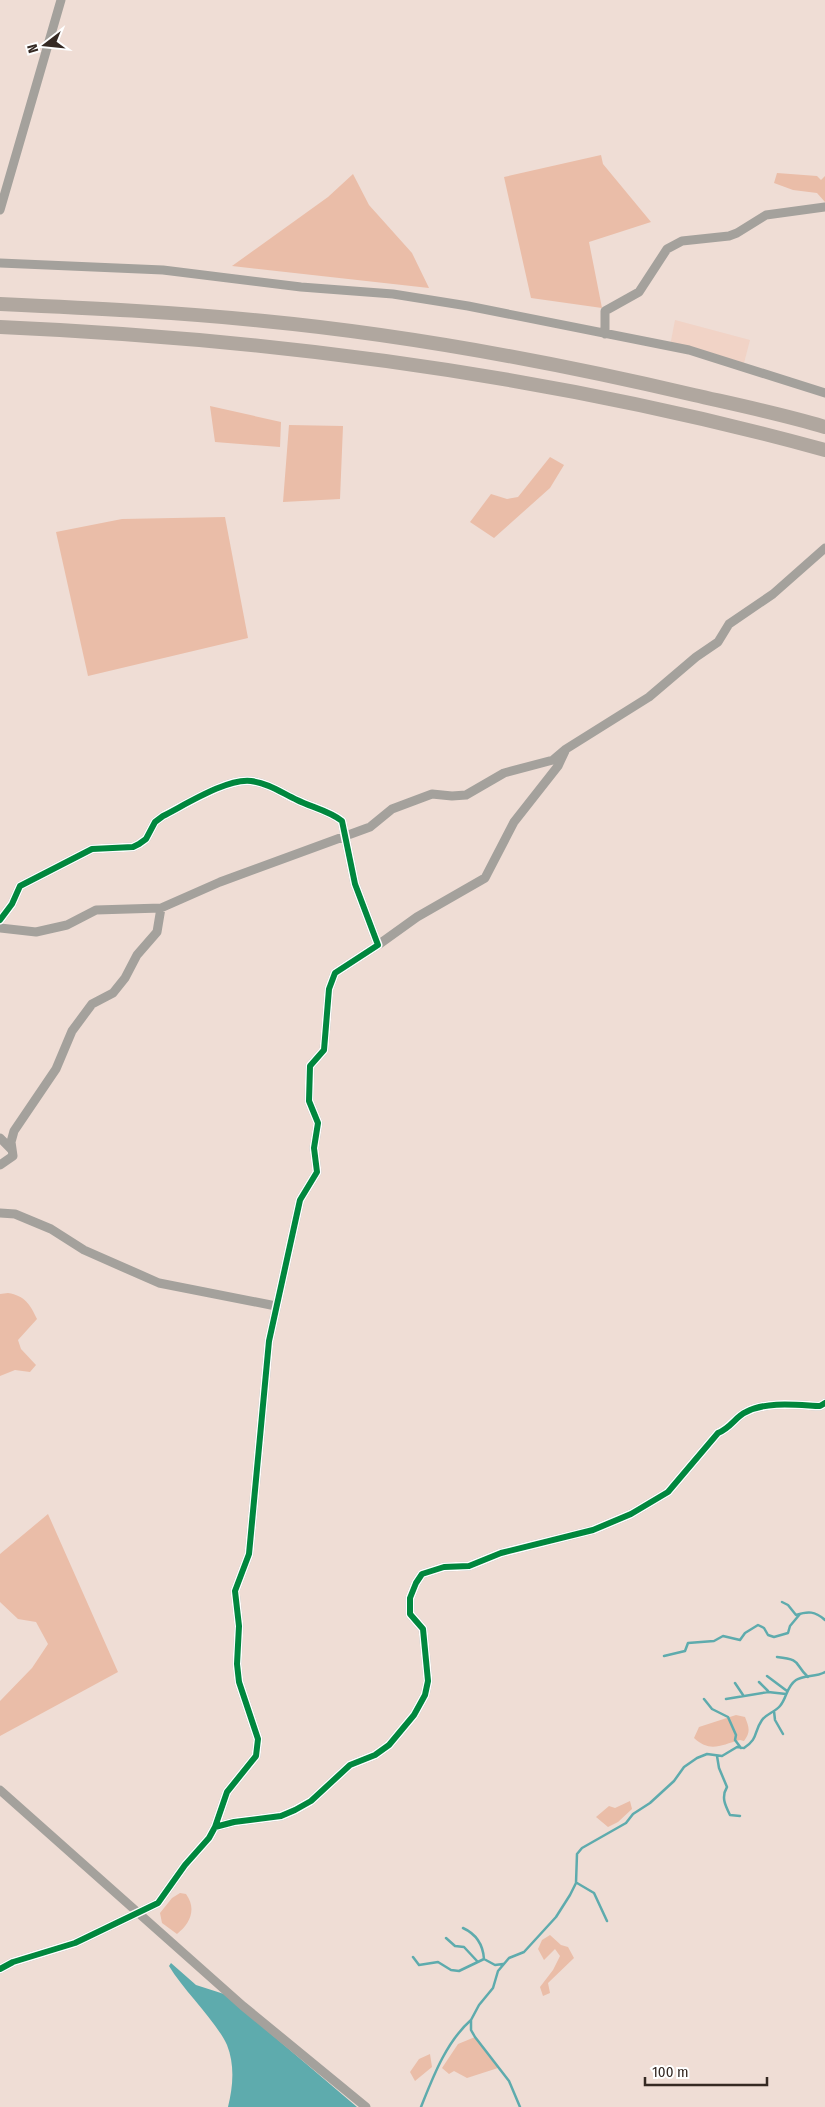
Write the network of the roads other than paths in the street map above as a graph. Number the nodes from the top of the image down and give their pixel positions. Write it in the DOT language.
graph roads {
  1 [pos="61,0"];
  2 [pos="825,207"];
  3 [pos="0,210"];
  4 [pos="0,262"];
  5 [pos="0,304"];
  6 [pos="0,327"];
  7 [pos="605,334"];
  8 [pos="825,394"];
  9 [pos="825,427"];
  10 [pos="825,450"];
  11 [pos="825,548"];
  12 [pos="566,749"];
  13 [pos="344,836"];
  14 [pos="161,908"];
  15 [pos="0,920"];
  16 [pos="0,928"];
  17 [pos="378,945"];
  18 [pos="0,1138"];
  19 [pos="12,1150"];
  20 [pos="0,1165"];
  21 [pos="0,1213"];
  22 [pos="276,1306"];
  23 [pos="825,1403"];
  24 [pos="0,1790"];
  25 [pos="215,1827"];
  26 [pos="140,1913"];
  27 [pos="0,1969"];
  28 [pos="366,2107"];
  1 -- 3 [label="street"];
  2 -- 7 [label="street"];
  4 -- 7 [label="street"];
  5 -- 9 [label="highway"];
  6 -- 10 [label="highway"];
  7 -- 8 [label="street"];
  11 -- 12 [label="street"];
  12 -- 13 [label="street"];
  12 -- 17 [label="street"];
  13 -- 14 [label="street"];
  13 -- 15 [label="street"];
  13 -- 17 [label="street"];
  14 -- 16 [label="street"];
  14 -- 19 [label="street"];
  17 -- 22 [label="street"];
  18 -- 19 [label="street"];
  19 -- 20 [label="street"];
  21 -- 22 [label="street"];
  22 -- 25 [label="street"];
  23 -- 25 [label="street"];
  24 -- 26 [label="street"];
  25 -- 26 [label="street"];
  26 -- 27 [label="street"];
  26 -- 28 [label="street"];
}
